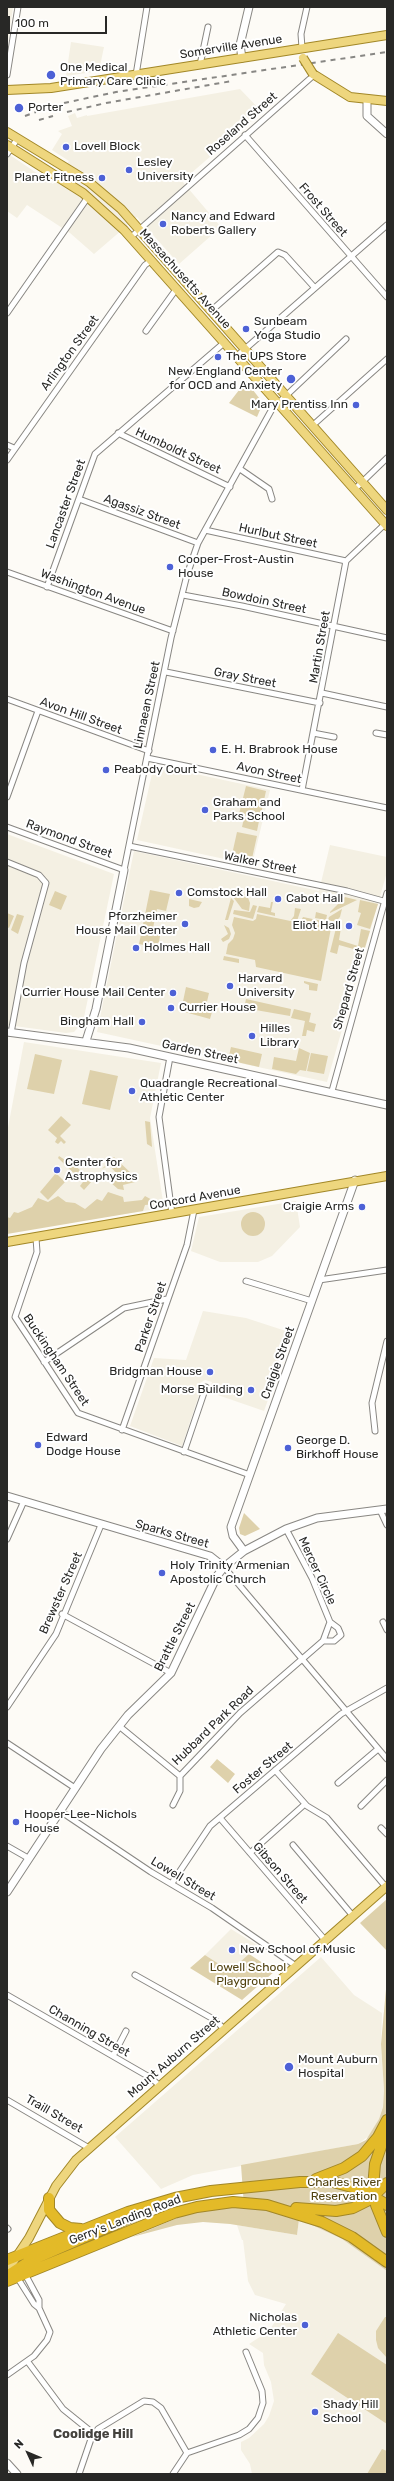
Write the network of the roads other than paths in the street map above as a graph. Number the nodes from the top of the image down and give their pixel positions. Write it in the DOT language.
graph roads {
  1 [pos="18,7"];
  2 [pos="147,7"];
  3 [pos="249,7"];
  4 [pos="307,7"];
  5 [pos="208,27"];
  6 [pos="387,34"];
  7 [pos="302,48"];
  8 [pos="242,58"];
  9 [pos="200,65"];
  10 [pos="136,75"];
  11 [pos="314,75"];
  12 [pos="7,76"];
  13 [pos="7,90"];
  14 [pos="367,99"];
  15 [pos="387,101"];
  16 [pos="7,132"];
  17 [pos="387,134"];
  18 [pos="245,135"];
  19 [pos="18,138"];
  20 [pos="8,149"];
  21 [pos="88,197"];
  22 [pos="387,224"];
  23 [pos="139,229"];
  24 [pos="131,237"];
  25 [pos="351,256"];
  26 [pos="152,260"];
  27 [pos="177,288"];
  28 [pos="315,288"];
  29 [pos="387,297"];
  30 [pos="211,311"];
  31 [pos="7,313"];
  32 [pos="146,331"];
  33 [pos="346,339"];
  34 [pos="225,342"];
  35 [pos="244,350"];
  36 [pos="237,356"];
  37 [pos="387,359"];
  38 [pos="285,395"];
  39 [pos="278,402"];
  40 [pos="312,426"];
  41 [pos="118,433"];
  42 [pos="7,445"];
  43 [pos="14,448"];
  44 [pos="387,458"];
  45 [pos="7,460"];
  46 [pos="240,469"];
  47 [pos="362,482"];
  48 [pos="230,487"];
  49 [pos="354,489"];
  50 [pos="79,499"];
  51 [pos="272,499"];
  52 [pos="387,510"];
  53 [pos="386,525"];
  54 [pos="205,530"];
  55 [pos="198,544"];
  56 [pos="346,561"];
  57 [pos="7,573"];
  58 [pos="47,586"];
  59 [pos="183,596"];
  60 [pos="333,626"];
  61 [pos="173,631"];
  62 [pos="387,638"];
  63 [pos="166,672"];
  64 [pos="322,693"];
  65 [pos="7,699"];
  66 [pos="320,703"];
  67 [pos="387,707"];
  68 [pos="38,711"];
  69 [pos="376,732"];
  70 [pos="313,733"];
  71 [pos="387,734"];
  72 [pos="334,737"];
  73 [pos="149,751"];
  74 [pos="147,758"];
  75 [pos="302,790"];
  76 [pos="7,797"];
  77 [pos="387,808"];
  78 [pos="7,827"];
  79 [pos="129,846"];
  80 [pos="7,862"];
  81 [pos="124,870"];
  82 [pos="387,893"];
  83 [pos="386,902"];
  84 [pos="9,1032"];
  85 [pos="86,1041"];
  86 [pos="170,1057"];
  87 [pos="332,1091"];
  88 [pos="387,1105"];
  89 [pos="387,1176"];
  90 [pos="355,1180"];
  91 [pos="194,1210"];
  92 [pos="172,1214"];
  93 [pos="36,1238"];
  94 [pos="7,1242"];
  95 [pos="387,1271"];
  96 [pos="319,1280"];
  97 [pos="246,1281"];
  98 [pos="168,1299"];
  99 [pos="312,1301"];
  100 [pos="387,1341"];
  101 [pos="44,1362"];
  102 [pos="206,1387"];
  103 [pos="122,1430"];
  104 [pos="375,1430"];
  105 [pos="184,1452"];
  106 [pos="250,1475"];
  107 [pos="7,1496"];
  108 [pos="24,1501"];
  109 [pos="383,1509"];
  110 [pos="101,1525"];
  111 [pos="387,1525"];
  112 [pos="286,1529"];
  113 [pos="7,1539"];
  114 [pos="244,1551"];
  115 [pos="224,1567"];
  116 [pos="62,1614"];
  117 [pos="330,1622"];
  118 [pos="383,1622"];
  119 [pos="387,1630"];
  120 [pos="323,1641"];
  121 [pos="302,1659"];
  122 [pos="171,1673"];
  123 [pos="387,1688"];
  124 [pos="7,1707"];
  125 [pos="346,1710"];
  126 [pos="119,1726"];
  127 [pos="7,1743"];
  128 [pos="378,1749"];
  129 [pos="387,1759"];
  130 [pos="275,1770"];
  131 [pos="180,1776"];
  132 [pos="387,1780"];
  133 [pos="338,1783"];
  134 [pos="75,1788"];
  135 [pos="305,1804"];
  136 [pos="173,1805"];
  137 [pos="361,1806"];
  138 [pos="60,1811"];
  139 [pos="220,1818"];
  140 [pos="381,1828"];
  141 [pos="387,1834"];
  142 [pos="293,1845"];
  143 [pos="7,1846"];
  144 [pos="250,1853"];
  145 [pos="28,1858"];
  146 [pos="172,1883"];
  147 [pos="387,1886"];
  148 [pos="7,1892"];
  149 [pos="353,1916"];
  150 [pos="325,1940"];
  151 [pos="296,1966"];
  152 [pos="135,1975"];
  153 [pos="7,1995"];
  154 [pos="224,2029"];
  155 [pos="126,2031"];
  156 [pos="113,2056"];
  157 [pos="160,2086"];
  158 [pos="7,2100"];
  159 [pos="387,2120"];
  160 [pos="387,2128"];
  161 [pos="89,2148"];
  162 [pos="300,2182"];
  163 [pos="387,2183"];
  164 [pos="186,2196"];
  165 [pos="374,2196"];
  166 [pos="49,2198"];
  167 [pos="387,2205"];
  168 [pos="274,2206"];
  169 [pos="85,2229"];
  170 [pos="387,2232"];
  171 [pos="19,2255"];
  172 [pos="7,2260"];
  173 [pos="387,2262"];
  174 [pos="7,2271"];
  175 [pos="7,2276"];
  176 [pos="21,2276"];
  177 [pos="7,2281"];
  178 [pos="246,2352"];
  179 [pos="28,2362"];
  180 [pos="7,2375"];
  181 [pos="94,2434"];
  182 [pos="187,2454"];
  183 [pos="7,2462"];
  184 [pos="17,2474"];
  185 [pos="79,2474"];
  186 [pos="173,2474"];
  1 -- 12 [label="street"];
  2 -- 10 [label="street"];
  3 -- 8 [label="main road"];
  4 -- 7 [label="street"];
  5 -- 9 [label="street"];
  6 -- 7 [label="main road, Somerville Avenue"];
  7 -- 8 [label="main road, Somerville Avenue"];
  7 -- 11 [label="main road, bridge"];
  8 -- 9 [label="main road, Somerville Avenue"];
  9 -- 10 [label="main road, Somerville Avenue"];
  10 -- 13 [label="main road, Somerville Avenue"];
  11 -- 14 [label="main road"];
  11 -- 18 [label="street, Roseland Street"];
  14 -- 15 [label="main road"];
  14 -- 17 [label="main road"];
  16 -- 19 [label="main road, Massachusetts Avenue"];
  18 -- 23 [label="street, Roseland Street"];
  18 -- 25 [label="street, Frost Street"];
  19 -- 20 [label="street"];
  19 -- 23 [label="main road, Massachusetts Avenue"];
  20 -- 21 [label="main road, Massachusetts Avenue"];
  21 -- 24 [label="main road, Massachusetts Avenue"];
  21 -- 31 [label="street"];
  22 -- 25 [label="street"];
  23 -- 24 [label="street, Roseland Street"];
  23 -- 30 [label="main road, Massachusetts Avenue"];
  24 -- 26 [label="main road, Massachusetts Avenue"];
  25 -- 28 [label="street"];
  25 -- 29 [label="street, Frost Street"];
  26 -- 27 [label="main road, Massachusetts Avenue"];
  26 -- 43 [label="street, Arlington Street"];
  27 -- 32 [label="street"];
  27 -- 34 [label="main road, Massachusetts Avenue"];
  28 -- 30 [label="street"];
  28 -- 35 [label="street"];
  30 -- 35 [label="main road, Massachusetts Avenue"];
  33 -- 38 [label="street, Linnaean Street"];
  34 -- 36 [label="main road, Massachusetts Avenue"];
  34 -- 41 [label="street, Lancaster Street"];
  35 -- 36 [label="street"];
  35 -- 38 [label="main road, Massachusetts Avenue"];
  36 -- 39 [label="main road, Massachusetts Avenue"];
  37 -- 40 [label="street"];
  38 -- 39 [label="street, Linnaean Street"];
  38 -- 40 [label="main road, Massachusetts Avenue"];
  39 -- 46 [label="street, Linnaean Street"];
  39 -- 49 [label="main road, Massachusetts Avenue"];
  40 -- 47 [label="main road, Massachusetts Avenue"];
  41 -- 48 [label="street, Humboldt Street"];
  41 -- 50 [label="street, Lancaster Street"];
  42 -- 43 [label="street"];
  43 -- 45 [label="street, Arlington Street"];
  44 -- 47 [label="street"];
  46 -- 48 [label="street, Linnaean Street"];
  46 -- 51 [label="street"];
  47 -- 49 [label="street"];
  47 -- 52 [label="main road, Massachusetts Avenue"];
  48 -- 54 [label="street, Linnaean Street"];
  49 -- 53 [label="main road, Massachusetts Avenue"];
  50 -- 55 [label="street, Agassiz Street"];
  50 -- 58 [label="street, Lancaster Street"];
  53 -- 56 [label="street"];
  54 -- 55 [label="street, Linnaean Street"];
  54 -- 56 [label="street, Hurlbut Street"];
  55 -- 59 [label="street, Linnaean Street"];
  56 -- 60 [label="street, Martin Street"];
  57 -- 58 [label="street, Washington Avenue"];
  58 -- 61 [label="street, Washington Avenue"];
  59 -- 60 [label="street, Bowdoin Street"];
  59 -- 61 [label="street, Linnaean Street"];
  60 -- 62 [label="street, Bowdoin Street"];
  60 -- 64 [label="street, Martin Street"];
  61 -- 63 [label="street, Linnaean Street"];
  63 -- 66 [label="street, Gray Street"];
  63 -- 73 [label="street, Linnaean Street"];
  64 -- 66 [label="street, Martin Street"];
  64 -- 67 [label="street"];
  65 -- 68 [label="street, Avon Hill Street"];
  66 -- 70 [label="street, Martin Street"];
  68 -- 73 [label="street, Avon Hill Street"];
  68 -- 76 [label="street"];
  69 -- 71 [label="street"];
  70 -- 72 [label="street"];
  70 -- 75 [label="street, Martin Street"];
  73 -- 74 [label="street, Linnaean Street"];
  74 -- 75 [label="street, Avon Street"];
  74 -- 79 [label="street, Linnaean Street"];
  75 -- 77 [label="street, Avon Street"];
  78 -- 81 [label="street, Raymond Street"];
  79 -- 81 [label="street, Linnaean Street"];
  79 -- 83 [label="street, Walker Street"];
  80 -- 84 [label="street"];
  81 -- 85 [label="main road, Linnaean Street"];
  82 -- 83 [label="street, Shepard Street"];
  83 -- 87 [label="street, Shepard Street"];
  84 -- 85 [label="main road, Garden Street"];
  85 -- 86 [label="main road, Garden Street"];
  86 -- 87 [label="main road, Garden Street"];
  86 -- 92 [label="street"];
  87 -- 88 [label="main road, Garden Street"];
  89 -- 90 [label="main road, Concord Avenue"];
  90 -- 91 [label="main road, Concord Avenue"];
  90 -- 96 [label="main road, Craigie Street"];
  91 -- 92 [label="main road, Concord Avenue"];
  91 -- 98 [label="street, Parker Street"];
  92 -- 93 [label="main road, Concord Avenue"];
  93 -- 94 [label="main road, Concord Avenue"];
  93 -- 101 [label="street, Buckingham Street"];
  95 -- 96 [label="street"];
  96 -- 99 [label="main road, Craigie Street"];
  97 -- 99 [label="street"];
  98 -- 101 [label="street"];
  98 -- 103 [label="street, Parker Street"];
  99 -- 106 [label="main road, Craigie Street"];
  100 -- 104 [label="street"];
  101 -- 103 [label="street, Buckingham Street"];
  102 -- 105 [label="street"];
  103 -- 105 [label="street, Buckingham Street"];
  105 -- 106 [label="street, Buckingham Street"];
  106 -- 114 [label="main road, Craigie Street"];
  107 -- 108 [label="main road, Sparks Street"];
  108 -- 110 [label="main road, Sparks Street"];
  108 -- 113 [label="street"];
  109 -- 111 [label="street"];
  109 -- 112 [label="main road, Brattle Street"];
  110 -- 115 [label="main road, Sparks Street"];
  110 -- 116 [label="street, Brewster Street"];
  112 -- 114 [label="main road, Brattle Street"];
  112 -- 117 [label="street, Mercer Circle"];
  114 -- 115 [label="main road, Brattle Street"];
  115 -- 121 [label="street, Sparks Street"];
  115 -- 122 [label="main road, Brattle Street"];
  116 -- 122 [label="street"];
  116 -- 124 [label="street, Brewster Street"];
  117 -- 120 [label="street, Mercer Circle"];
  117 -- 120 [label="street, Mercer Circle"];
  118 -- 119 [label="street"];
  120 -- 121 [label="street, Mercer Circle"];
  121 -- 125 [label="street, Sparks Street"];
  121 -- 131 [label="street, Hubbard Park Road"];
  122 -- 126 [label="main road, Brattle Street"];
  123 -- 125 [label="street, Foster Street"];
  125 -- 128 [label="street, Sparks Street"];
  125 -- 130 [label="street, Foster Street"];
  126 -- 131 [label="street, Hubbard Park Road"];
  126 -- 134 [label="main road, Brattle Street"];
  127 -- 134 [label="street"];
  128 -- 129 [label="street, Sparks Street"];
  128 -- 133 [label="street"];
  130 -- 135 [label="street"];
  130 -- 139 [label="street, Foster Street"];
  131 -- 136 [label="street"];
  132 -- 137 [label="street"];
  134 -- 138 [label="main road, Brattle Street"];
  135 -- 144 [label="street"];
  135 -- 147 [label="street"];
  138 -- 145 [label="main road, Brattle Street"];
  138 -- 146 [label="street, Lowell Street"];
  139 -- 144 [label="street, Gibson Street"];
  139 -- 146 [label="street, Foster Street"];
  140 -- 141 [label="street"];
  142 -- 149 [label="street"];
  143 -- 145 [label="street"];
  144 -- 150 [label="street, Gibson Street"];
  145 -- 148 [label="main road, Brattle Street"];
  146 -- 151 [label="street, Lowell Street"];
  147 -- 149 [label="main road, Mount Auburn Street"];
  149 -- 150 [label="main road, Mount Auburn Street"];
  150 -- 151 [label="main road, Mount Auburn Street"];
  151 -- 154 [label="main road, Mount Auburn Street"];
  152 -- 154 [label="street"];
  153 -- 156 [label="street, Channing Street"];
  154 -- 157 [label="main road, Mount Auburn Street"];
  155 -- 156 [label="street"];
  156 -- 157 [label="street, Channing Street"];
  157 -- 161 [label="main road, Mount Auburn Street"];
  158 -- 161 [label="street, Traill Street"];
  159 -- 162 [label="highway"];
  160 -- 165 [label="highway"];
  161 -- 166 [label="main road, Mount Auburn Street"];
  162 -- 164 [label="highway, Gerry's Landing Road"];
  162 -- 165 [label="highway, Gerry's Landing Road"];
  163 -- 165 [label="highway"];
  164 -- 169 [label="highway, Gerry's Landing Road"];
  164 -- 175 [label="highway"];
  165 -- 167 [label="highway, Gerry's Landing Road"];
  165 -- 168 [label="highway"];
  165 -- 170 [label="highway"];
  166 -- 169 [label="highway"];
  166 -- 171 [label="main road, Mount Auburn Street"];
  168 -- 173 [label="highway, Gerry's Landing Road"];
  168 -- 176 [label="highway, Gerry's Landing Road"];
  169 -- 171 [label="highway, Gerry's Landing Road"];
  171 -- 172 [label="highway, Gerry's Landing Road"];
  171 -- 174 [label="main road, Mount Auburn Street"];
  176 -- 177 [label="highway, Gerry's Landing Road"];
  176 -- 179 [label="street"];
  178 -- 182 [label="street"];
  179 -- 180 [label="street"];
  179 -- 181 [label="street"];
  181 -- 182 [label="street"];
  181 -- 185 [label="street"];
  182 -- 186 [label="street"];
  183 -- 184 [label="main road"];
}
